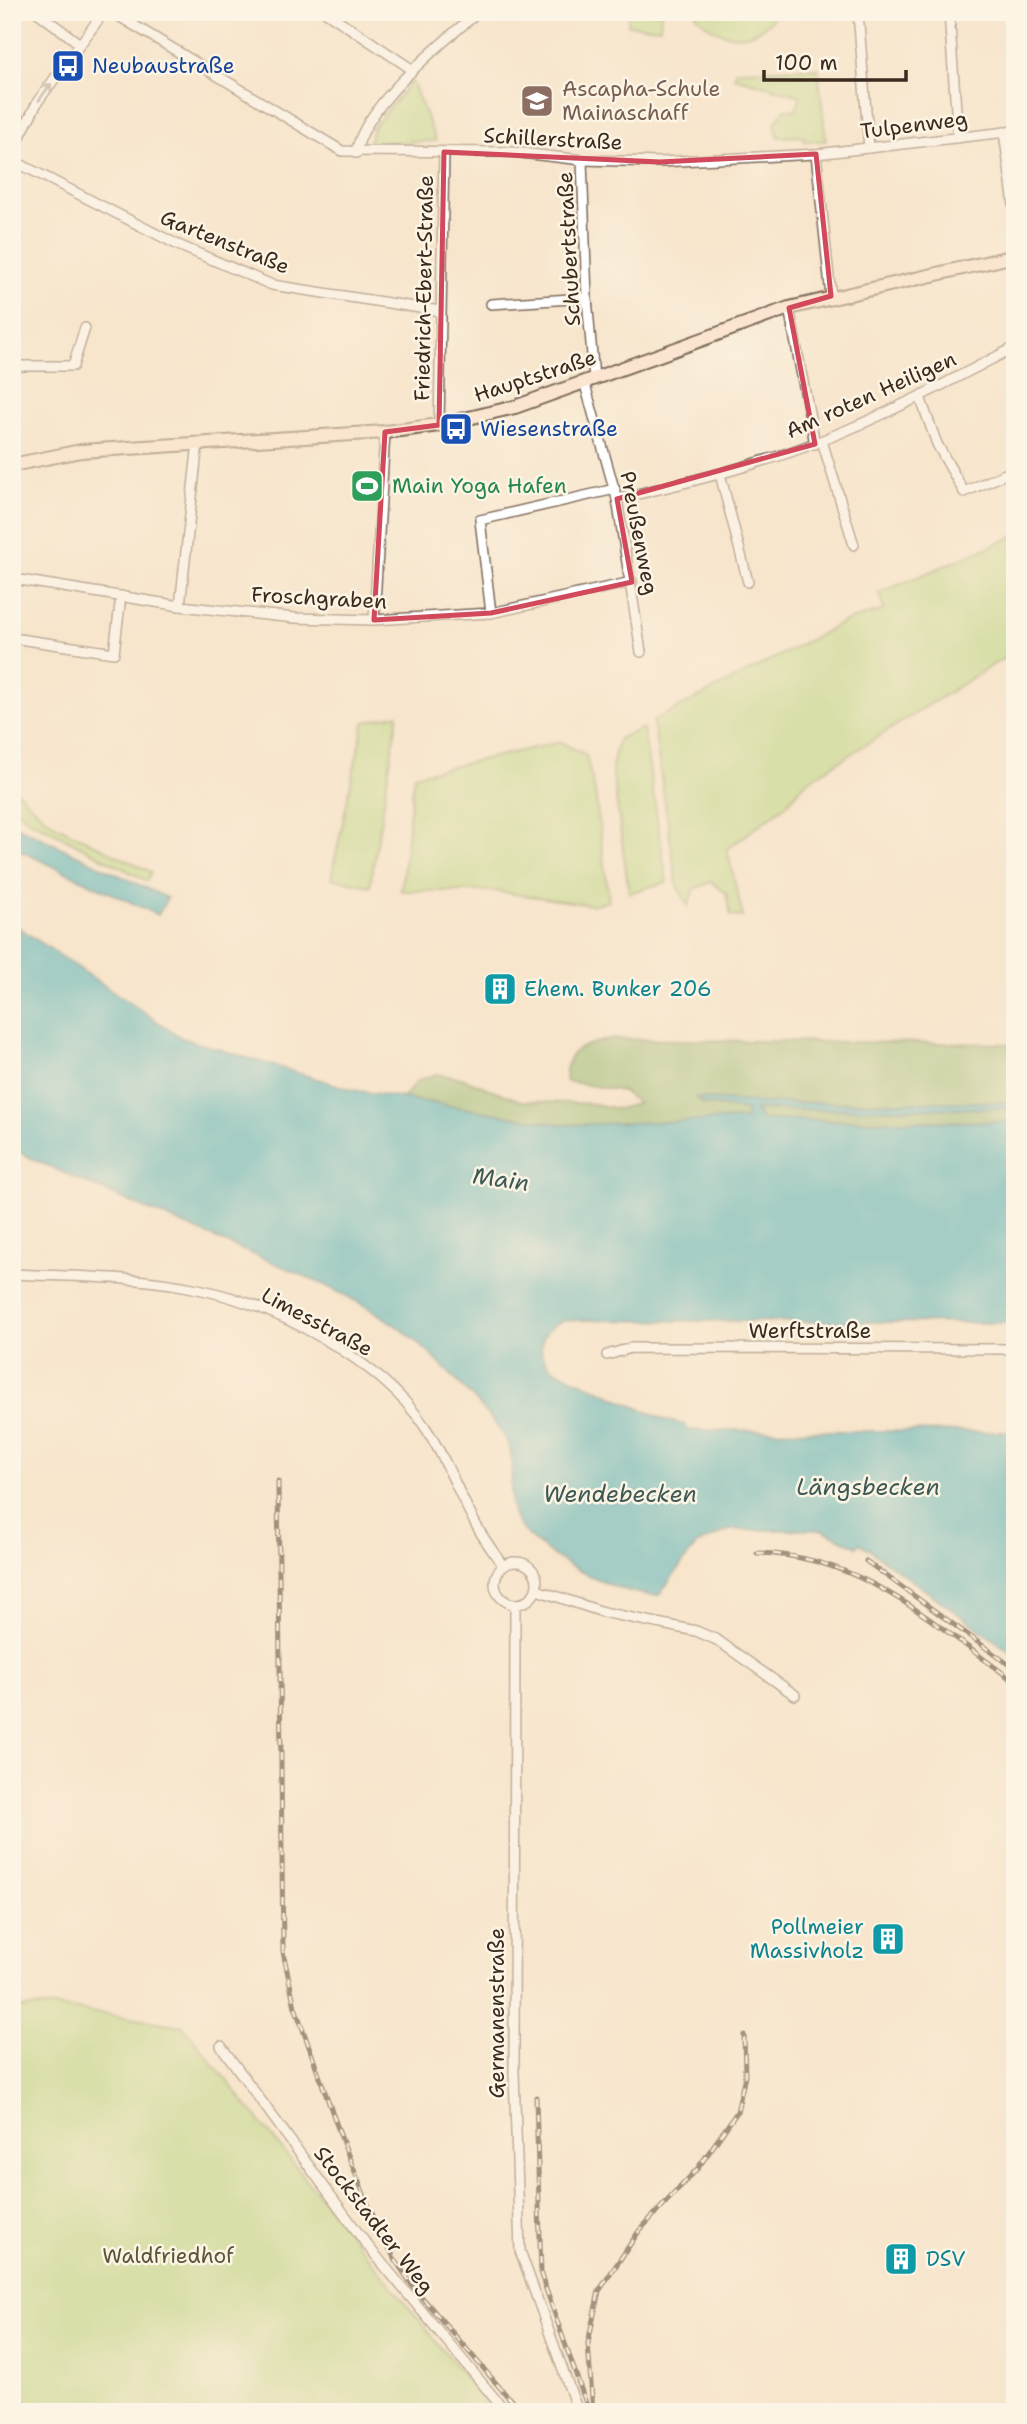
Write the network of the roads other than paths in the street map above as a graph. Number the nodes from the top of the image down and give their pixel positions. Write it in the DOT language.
graph roads {
  1 [pos="37,12"];
  2 [pos="104,12"];
  3 [pos="112,12"];
  4 [pos="326,12"];
  5 [pos="478,12"];
  6 [pos="858,12"];
  7 [pos="949,12"];
  8 [pos="80,44"];
  9 [pos="413,70"];
  10 [pos="1015,131"];
  11 [pos="1004,132"];
  12 [pos="958,138"];
  13 [pos="869,148"];
  14 [pos="12,152"];
  15 [pos="444,152"];
  16 [pos="356,153"];
  17 [pos="816,154"];
  18 [pos="12,160"];
  19 [pos="582,160"];
  20 [pos="1015,213"];
  21 [pos="1015,256"];
  22 [pos="831,296"];
  23 [pos="587,298"];
  24 [pos="491,304"];
  25 [pos="789,308"];
  26 [pos="440,311"];
  27 [pos="85,328"];
  28 [pos="1015,347"];
  29 [pos="12,366"];
  30 [pos="589,380"];
  31 [pos="920,397"];
  32 [pos="439,425"];
  33 [pos="386,432"];
  34 [pos="198,442"];
  35 [pos="818,442"];
  36 [pos="12,464"];
  37 [pos="1010,472"];
  38 [pos="720,474"];
  39 [pos="616,494"];
  40 [pos="854,545"];
  41 [pos="632,582"];
  42 [pos="748,582"];
  43 [pos="12,590"];
  44 [pos="121,596"];
  45 [pos="180,606"];
  46 [pos="491,613"];
  47 [pos="374,621"];
  48 [pos="12,638"];
  49 [pos="641,652"];
  50 [pos="12,1274"];
  51 [pos="1015,1349"];
  52 [pos="607,1355"];
  53 [pos="503,1566"];
  54 [pos="537,1590"];
  55 [pos="516,1604"];
  56 [pos="795,1695"];
  57 [pos="220,2046"];
  58 [pos="506,2412"];
  59 [pos="578,2412"];
  1 -- 8 [label="street"];
  2 -- 8 [label="street"];
  3 -- 16 [label="street, Schillerstraße"];
  4 -- 9 [label="street"];
  5 -- 9 [label="street"];
  6 -- 13 [label="street"];
  7 -- 12 [label="street"];
  14 -- 8 [label="street, one-way"];
  9 -- 16 [label="street"];
  10 -- 11 [label="street, Tulpenweg"];
  11 -- 12 [label="street, Tulpenweg"];
  11 -- 20 [label="street"];
  12 -- 13 [label="street, Tulpenweg"];
  13 -- 17 [label="street, Tulpenweg"];
  15 -- 16 [label="street, Schillerstraße"];
  15 -- 19 [label="street, Schillerstraße"];
  15 -- 26 [label="street, Friedrich-Ebert-Straße"];
  17 -- 19 [label="street, Schillerstraße"];
  17 -- 22 [label="street"];
  18 -- 26 [label="street, Gartenstraße"];
  19 -- 23 [label="street, Schubertstraße"];
  21 -- 22 [label="street, Hauptstraße"];
  22 -- 25 [label="street, Hauptstraße"];
  23 -- 24 [label="street"];
  23 -- 30 [label="street, Schubertstraße"];
  25 -- 30 [label="street, Hauptstraße"];
  25 -- 35 [label="street"];
  26 -- 32 [label="street, Friedrich-Ebert-Straße"];
  27 -- 29 [label="street"];
  28 -- 31 [label="street, Am roten Heiligen"];
  30 -- 32 [label="street, Hauptstraße"];
  30 -- 39 [label="street, Preußenweg"];
  31 -- 35 [label="street, Am roten Heiligen"];
  31 -- 37 [label="street"];
  32 -- 33 [label="street, Hauptstraße"];
  33 -- 34 [label="street, Hauptstraße"];
  33 -- 47 [label="street"];
  34 -- 36 [label="street, Hauptstraße"];
  34 -- 45 [label="street"];
  35 -- 38 [label="street, Am roten Heiligen"];
  35 -- 40 [label="street"];
  38 -- 39 [label="street, Am roten Heiligen"];
  38 -- 42 [label="street"];
  39 -- 41 [label="street, Preußenweg"];
  39 -- 46 [label="street, Am roten Heiligen"];
  41 -- 46 [label="street, Froschgraben"];
  41 -- 49 [label="street, Preußenweg"];
  43 -- 44 [label="street, Froschgraben"];
  44 -- 45 [label="street, Froschgraben"];
  44 -- 48 [label="street"];
  45 -- 47 [label="street, Froschgraben"];
  46 -- 47 [label="street, Froschgraben"];
  50 -- 53 [label="street, Limesstraße"];
  51 -- 52 [label="street, Werftstraße"];
  53 -- 54 [label="street"];
  53 -- 55 [label="street"];
  54 -- 55 [label="street"];
  54 -- 56 [label="street"];
  55 -- 59 [label="street, Germanenstraße"];
  57 -- 58 [label="street, Stockstadter Weg"];
}
